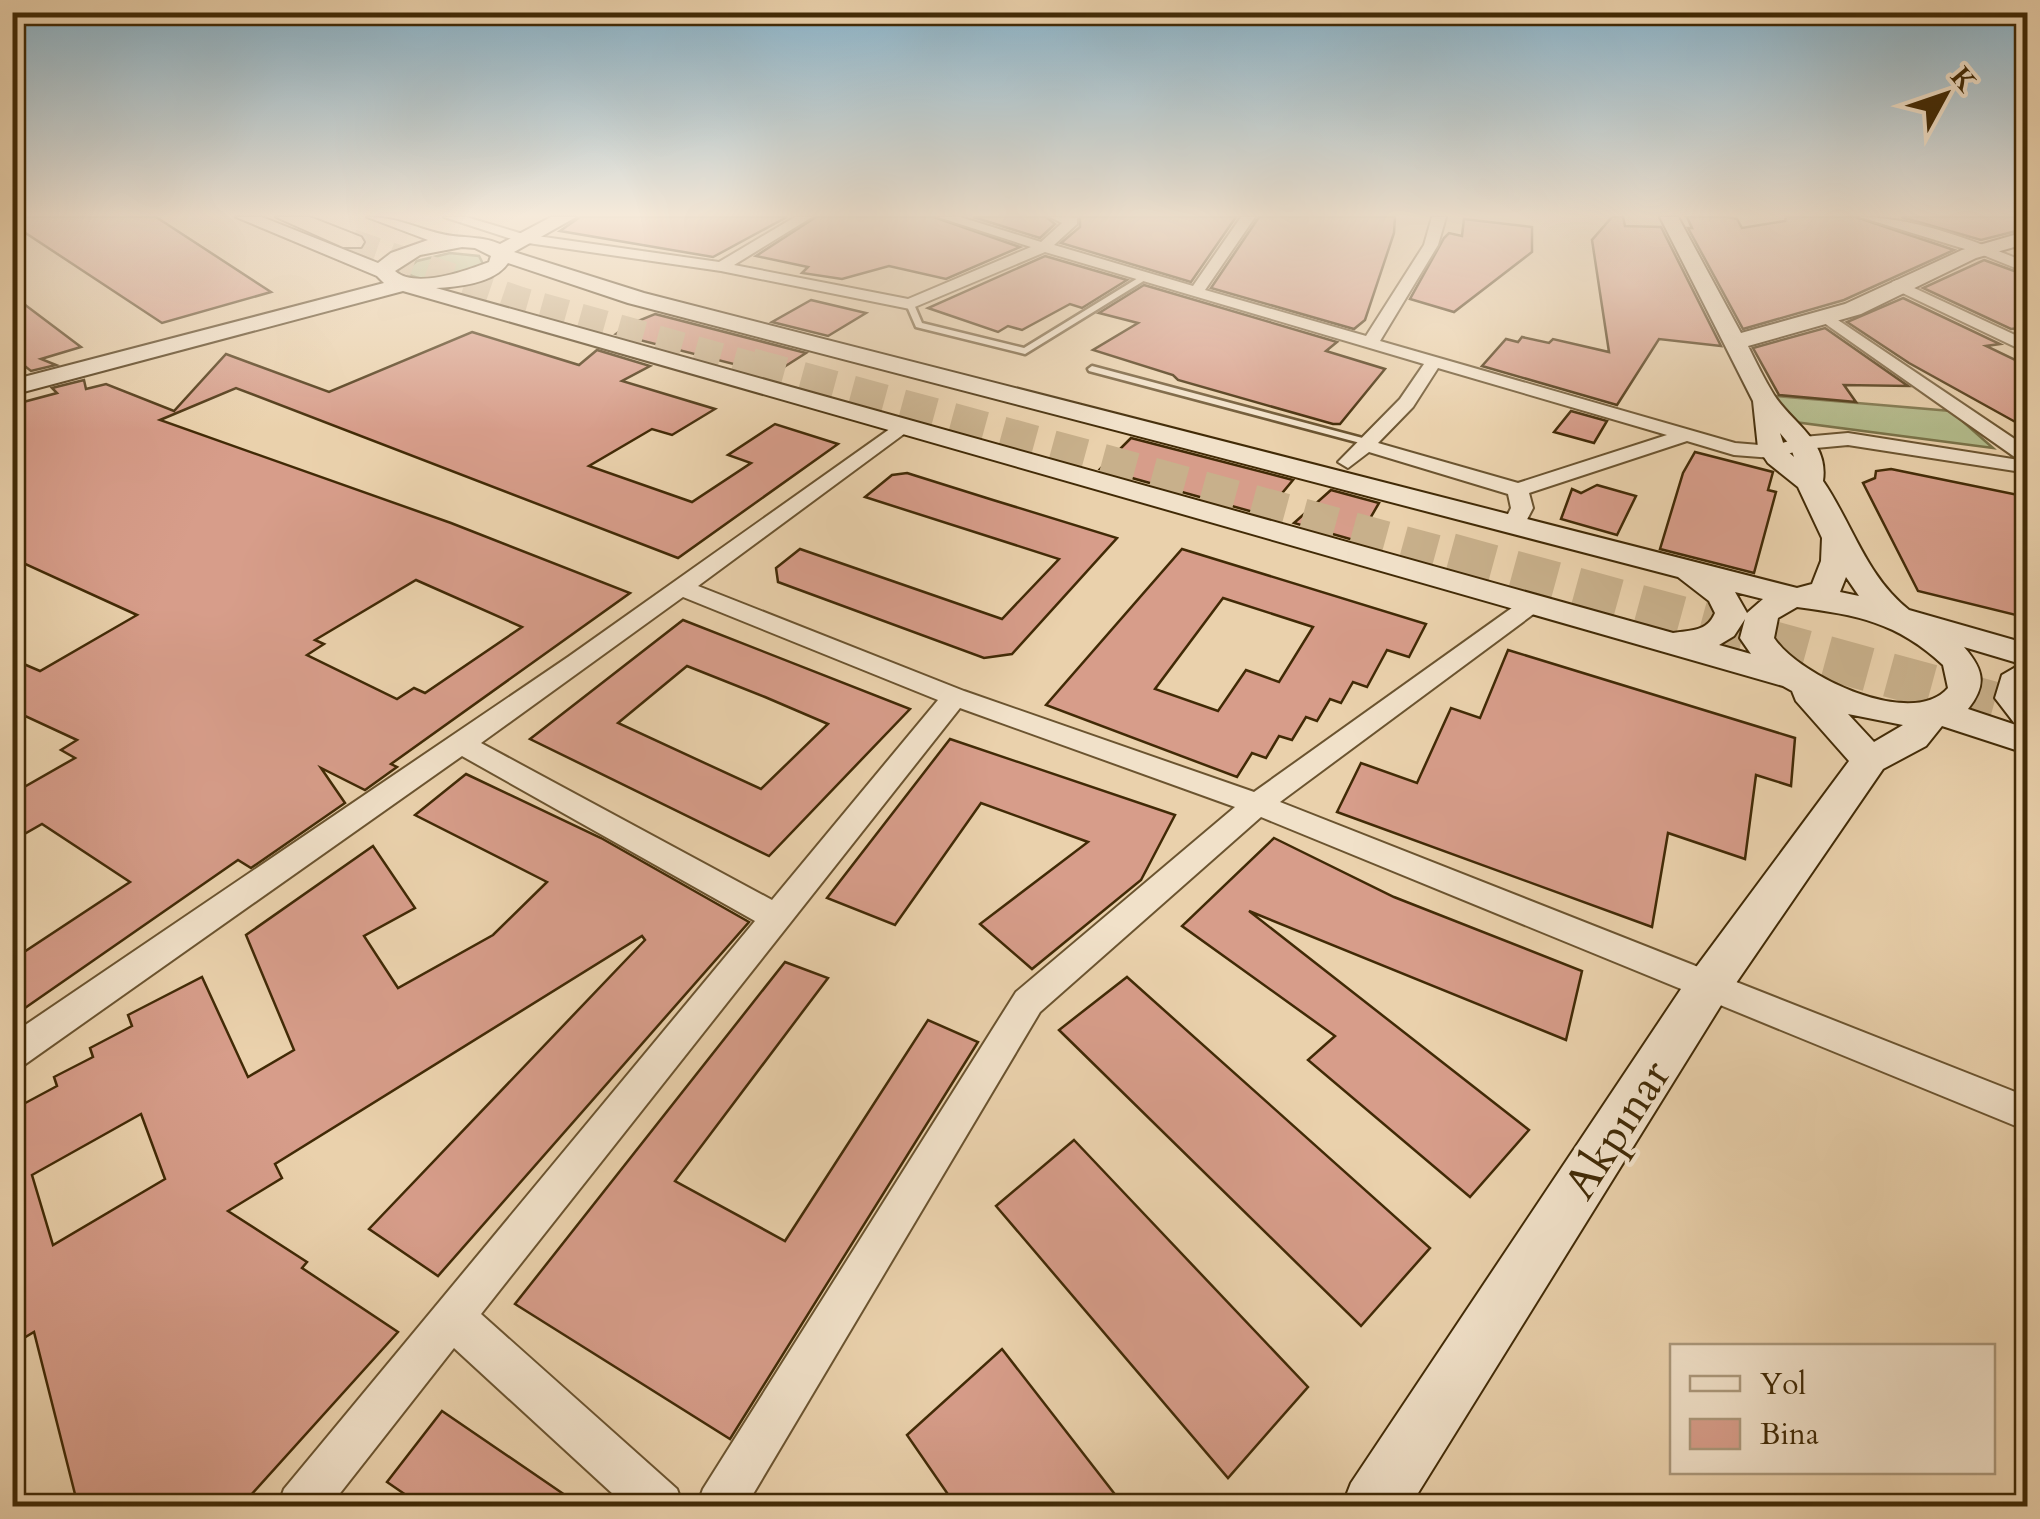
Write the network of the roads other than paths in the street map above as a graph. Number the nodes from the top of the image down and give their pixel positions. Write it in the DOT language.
graph roads {
  1 [pos="359,288"];
  2 [pos="421,288"];
  3 [pos="490,288"];
  4 [pos="605,288"];
  5 [pos="825,288"];
  6 [pos="948,288"];
  7 [pos="1128,288"];
  8 [pos="1182,288"];
  9 [pos="1199,288"];
  10 [pos="1404,288"];
  11 [pos="1706,288"];
  12 [pos="1890,288"];
  13 [pos="1905,288"];
  14 [pos="1196,292"];
  15 [pos="910,304"];
  16 [pos="486,310"];
  17 [pos="882,315"];
  18 [pos="1826,316"];
  19 [pos="1734,342"];
  20 [pos="1370,343"];
  21 [pos="2028,348"];
  22 [pos="1434,362"];
  23 [pos="1092,369"];
  24 [pos="12,384"];
  25 [pos="1764,401"];
  26 [pos="901,428"];
  27 [pos="1687,435"];
  28 [pos="1803,442"];
  29 [pos="1366,444"];
  30 [pos="1773,452"];
  31 [pos="2028,457"];
  32 [pos="1348,462"];
  33 [pos="2028,467"];
  34 [pos="1809,481"];
  35 [pos="1518,490"];
  36 [pos="1514,524"];
  37 [pos="1837,538"];
  38 [pos="1685,570"];
  39 [pos="682,588"];
  40 [pos="1799,598"];
  41 [pos="1531,605"];
  42 [pos="1900,619"];
  43 [pos="1674,642"];
  44 [pos="2028,655"];
  45 [pos="2028,673"];
  46 [pos="1793,677"];
  47 [pos="955,697"];
  48 [pos="1935,711"];
  49 [pos="2028,716"];
  50 [pos="2028,742"];
  51 [pos="459,743"];
  52 [pos="1870,760"];
  53 [pos="1257,804"];
  54 [pos="777,918"];
  55 [pos="1707,988"];
  56 [pos="12,1054"];
  57 [pos="2028,1114"];
  58 [pos="452,1317"];
  59 [pos="301,1506"];
  60 [pos="660,1506"];
  61 [pos="720,1506"];
  62 [pos="1374,1506"];
  1 -- 24 [label="main road"];
  2 -- 16 [label="main road"];
  3 -- 16 [label="main road"];
  4 -- 36 [label="main road"];
  5 -- 15 [label="street"];
  6 -- 15 [label="street"];
  7 -- 15 [label="lane"];
  8 -- 14 [label="street"];
  9 -- 14 [label="street"];
  10 -- 20 [label="street"];
  11 -- 19 [label="main road"];
  12 -- 18 [label="main road"];
  13 -- 21 [label="street"];
  14 -- 20 [label="street"];
  15 -- 17 [label="street"];
  16 -- 26 [label="main road"];
  18 -- 19 [label="main road"];
  18 -- 31 [label="street"];
  19 -- 25 [label="main road"];
  20 -- 22 [label="street"];
  22 -- 27 [label="street"];
  22 -- 29 [label="street"];
  23 -- 29 [label="lane"];
  25 -- 28 [label="main road"];
  25 -- 30 [label="main road"];
  26 -- 39 [label="street"];
  26 -- 41 [label="main road"];
  27 -- 30 [label="street"];
  27 -- 35 [label="street"];
  28 -- 30 [label="street"];
  28 -- 33 [label="street"];
  28 -- 34 [label="main road"];
  29 -- 32 [label="street"];
  29 -- 35 [label="street"];
  30 -- 34 [label="main road"];
  34 -- 37 [label="main road"];
  35 -- 36 [label="street"];
  36 -- 38 [label="main road"];
  37 -- 40 [label="main road"];
  37 -- 42 [label="main road"];
  38 -- 40 [label="main road"];
  38 -- 43 [label="main road"];
  39 -- 47 [label="street"];
  39 -- 51 [label="street"];
  40 -- 42 [label="main road"];
  40 -- 46 [label="main road"];
  41 -- 43 [label="main road"];
  41 -- 53 [label="street"];
  42 -- 44 [label="main road"];
  42 -- 48 [label="main road, Akpınar"];
  43 -- 46 [label="main road"];
  45 -- 49 [label="main road"];
  46 -- 48 [label="main road"];
  46 -- 52 [label="main road"];
  47 -- 53 [label="street"];
  47 -- 54 [label="street"];
  48 -- 50 [label="main road"];
  48 -- 52 [label="main road, Akpınar"];
  51 -- 54 [label="street"];
  51 -- 56 [label="street"];
  52 -- 55 [label="main road, Akpınar"];
  53 -- 55 [label="street"];
  53 -- 61 [label="street"];
  54 -- 58 [label="street"];
  55 -- 57 [label="street"];
  55 -- 62 [label="main road, Akpınar"];
  58 -- 59 [label="street"];
  58 -- 60 [label="street"];
}
